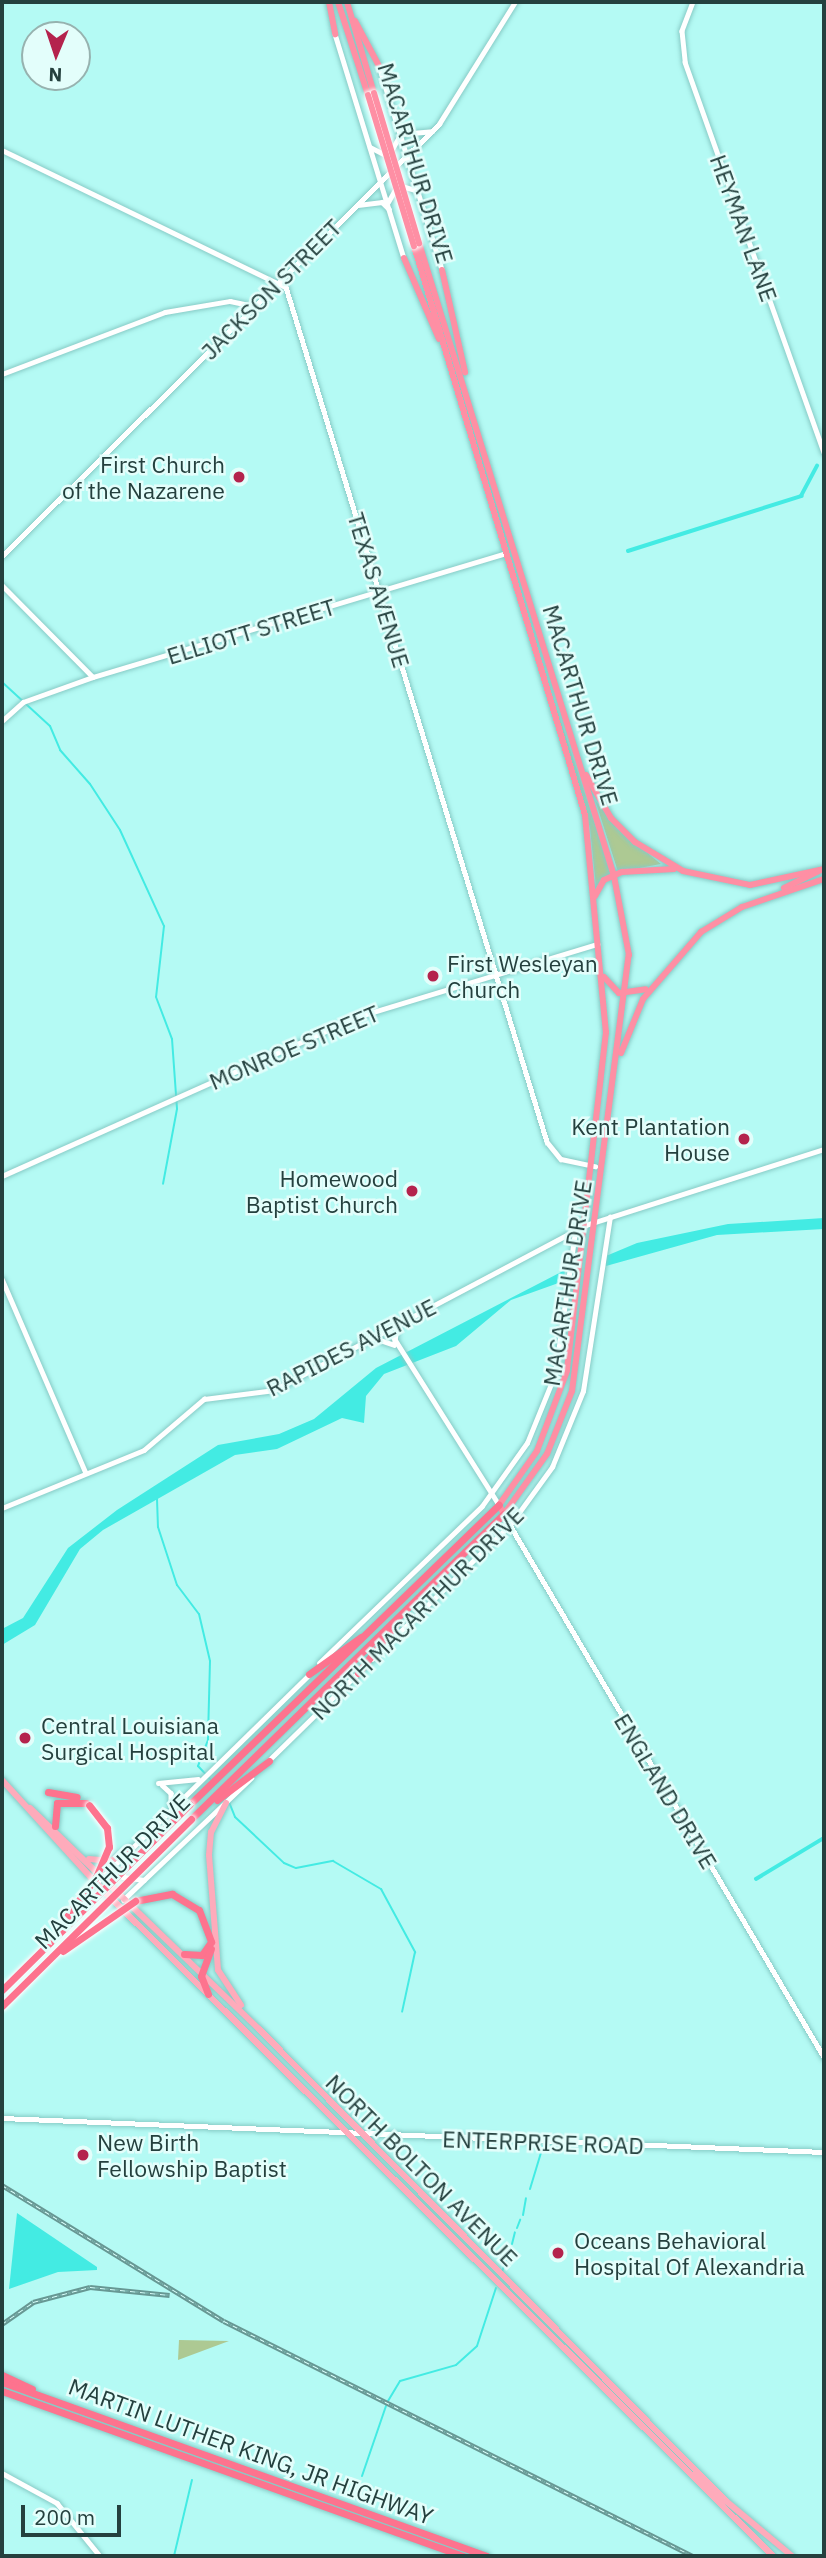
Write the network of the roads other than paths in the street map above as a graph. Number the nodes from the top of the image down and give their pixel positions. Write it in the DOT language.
graph roads {
  1 [pos="330,2"];
  2 [pos="338,2"];
  3 [pos="347,2"];
  4 [pos="515,2"];
  5 [pos="693,2"];
  6 [pos="350,12"];
  7 [pos="335,34"];
  8 [pos="379,66"];
  9 [pos="371,94"];
  10 [pos="433,130"];
  11 [pos="400,134"];
  12 [pos="368,144"];
  13 [pos="2,150"];
  14 [pos="408,155"];
  15 [pos="380,183"];
  16 [pos="419,193"];
  17 [pos="357,205"];
  18 [pos="389,207"];
  19 [pos="417,244"];
  20 [pos="404,258"];
  21 [pos="442,270"];
  22 [pos="279,281"];
  23 [pos="254,306"];
  24 [pos="450,368"];
  25 [pos="2,374"];
  26 [pos="470,398"];
  27 [pos="824,452"];
  28 [pos="510,552"];
  29 [pos="2,556"];
  30 [pos="2,585"];
  31 [pos="380,592"];
  32 [pos="93,677"];
  33 [pos="2,721"];
  34 [pos="575,752"];
  35 [pos="823,870"];
  36 [pos="683,871"];
  37 [pos="614,876"];
  38 [pos="824,880"];
  39 [pos="757,901"];
  40 [pos="593,902"];
  41 [pos="597,944"];
  42 [pos="600,968"];
  43 [pos="497,974"];
  44 [pos="655,980"];
  45 [pos="625,994"];
  46 [pos="614,1089"];
  47 [pos="824,1149"];
  48 [pos="594,1166"];
  49 [pos="604,1168"];
  50 [pos="2,1176"];
  51 [pos="610,1216"];
  52 [pos="596,1221"];
  53 [pos="586,1224"];
  54 [pos="575,1230"];
  55 [pos="2,1279"];
  56 [pos="398,1325"];
  57 [pos="389,1330"];
  58 [pos="373,1338"];
  59 [pos="395,1346"];
  60 [pos="86,1473"];
  61 [pos="492,1494"];
  62 [pos="499,1505"];
  63 [pos="2,1508"];
  64 [pos="504,1514"];
  65 [pos="510,1525"];
  66 [pos="409,1607"];
  67 [pos="382,1622"];
  68 [pos="358,1673"];
  69 [pos="309,1674"];
  70 [pos="269,1761"];
  71 [pos="205,1775"];
  72 [pos="2,1780"];
  73 [pos="48,1792"];
  74 [pos="226,1803"];
  75 [pos="88,1804"];
  76 [pos="30,1808"];
  77 [pos="167,1811"];
  78 [pos="199,1813"];
  79 [pos="55,1826"];
  80 [pos="131,1848"];
  81 [pos="86,1858"];
  82 [pos="103,1875"];
  83 [pos="145,1880"];
  84 [pos="96,1884"];
  85 [pos="125,1899"];
  86 [pos="118,1905"];
  87 [pos="211,1941"];
  88 [pos="184,1954"];
  89 [pos="30,1962"];
  90 [pos="43,1966"];
  91 [pos="202,1972"];
  92 [pos="2,1990"];
  93 [pos="208,1994"];
  94 [pos="2,2007"];
  95 [pos="259,2029"];
  96 [pos="824,2057"];
  97 [pos="2,2118"];
  98 [pos="347,2136"];
  99 [pos="363,2137"];
  100 [pos="824,2152"];
  101 [pos="499,2273"];
  102 [pos="491,2280"];
  103 [pos="2,2375"];
  104 [pos="6,2386"];
  105 [pos="617,2391"];
  106 [pos="609,2398"];
  107 [pos="671,2445"];
  108 [pos="663,2452"];
  109 [pos="2,2473"];
  110 [pos="100,2556"];
  111 [pos="464,2556"];
  112 [pos="486,2556"];
  113 [pos="773,2556"];
  114 [pos="792,2556"];
  1 -- 7 [label="highway"];
  2 -- 9 [label="highway, MACARTHUR DRIVE"];
  3 -- 6 [label="highway, MACARTHUR DRIVE"];
  4 -- 10 [label="street, JACKSON STREET"];
  5 -- 27 [label="street, HEYMAN LANE"];
  6 -- 8 [label="highway"];
  6 -- 9 [label="highway, MACARTHUR DRIVE"];
  7 -- 12 [label="street, MACARTHUR DRIVE"];
  8 -- 11 [label="street, MACARTHUR DRIVE"];
  9 -- 19 [label="highway, MACARTHUR DRIVE, bridge"];
  10 -- 11 [label="street"];
  10 -- 14 [label="street, JACKSON STREET"];
  11 -- 12 [label="street"];
  11 -- 14 [label="street, MACARTHUR DRIVE"];
  12 -- 15 [label="street, MACARTHUR DRIVE"];
  13 -- 22 [label="street"];
  14 -- 15 [label="street, JACKSON STREET"];
  14 -- 16 [label="street, MACARTHUR DRIVE"];
  15 -- 17 [label="street, JACKSON STREET"];
  15 -- 18 [label="street, MACARTHUR DRIVE"];
  16 -- 18 [label="street"];
  16 -- 21 [label="street, MACARTHUR DRIVE"];
  17 -- 18 [label="street"];
  17 -- 22 [label="street, JACKSON STREET"];
  18 -- 20 [label="street, MACARTHUR DRIVE"];
  19 -- 24 [label="highway, MACARTHUR DRIVE"];
  19 -- 26 [label="highway, MACARTHUR DRIVE"];
  20 -- 24 [label="highway"];
  21 -- 26 [label="highway"];
  22 -- 23 [label="street, JACKSON STREET"];
  22 -- 31 [label="street, TEXAS AVENUE"];
  23 -- 25 [label="street"];
  23 -- 29 [label="street, JACKSON STREET"];
  24 -- 28 [label="highway, MACARTHUR DRIVE"];
  26 -- 28 [label="highway, MACARTHUR DRIVE"];
  28 -- 31 [label="street, ELLIOTT STREET"];
  28 -- 34 [label="highway, MACARTHUR DRIVE"];
  28 -- 40 [label="highway, MACARTHUR DRIVE"];
  30 -- 32 [label="street"];
  31 -- 32 [label="street, ELLIOTT STREET"];
  31 -- 43 [label="street, TEXAS AVENUE"];
  32 -- 33 [label="street, ELLIOTT STREET"];
  34 -- 36 [label="highway"];
  34 -- 37 [label="highway, MACARTHUR DRIVE"];
  35 -- 36 [label="highway"];
  35 -- 39 [label="highway"];
  36 -- 37 [label="highway"];
  37 -- 40 [label="highway"];
  37 -- 45 [label="highway, MACARTHUR DRIVE"];
  38 -- 39 [label="highway"];
  39 -- 44 [label="highway"];
  40 -- 41 [label="highway, MACARTHUR DRIVE"];
  41 -- 42 [label="highway, MACARTHUR DRIVE"];
  41 -- 43 [label="street, MONROE STREET"];
  42 -- 45 [label="highway"];
  42 -- 48 [label="highway, MACARTHUR DRIVE"];
  43 -- 48 [label="street, TEXAS AVENUE"];
  43 -- 50 [label="street, MONROE STREET"];
  44 -- 45 [label="highway"];
  44 -- 46 [label="highway"];
  45 -- 46 [label="highway, MACARTHUR DRIVE"];
  46 -- 49 [label="highway, MACARTHUR DRIVE"];
  47 -- 51 [label="street, RAPIDES AVENUE"];
  48 -- 49 [label="highway"];
  48 -- 53 [label="highway, MACARTHUR DRIVE"];
  49 -- 52 [label="highway, MACARTHUR DRIVE"];
  51 -- 52 [label="street, RAPIDES AVENUE"];
  51 -- 65 [label="street, NORTH MACARTHUR DRIVE"];
  52 -- 53 [label="street, RAPIDES AVENUE"];
  52 -- 64 [label="highway, MACARTHUR DRIVE"];
  53 -- 54 [label="street, RAPIDES AVENUE"];
  53 -- 62 [label="highway, MACARTHUR DRIVE"];
  54 -- 56 [label="street, RAPIDES AVENUE"];
  54 -- 61 [label="street, NORTH MACARTHUR DRIVE"];
  55 -- 60 [label="street"];
  56 -- 57 [label="street, RAPIDES AVENUE"];
  56 -- 59 [label="street"];
  57 -- 58 [label="street, RAPIDES AVENUE"];
  57 -- 59 [label="street"];
  58 -- 59 [label="street"];
  58 -- 60 [label="street, RAPIDES AVENUE"];
  59 -- 61 [label="street"];
  60 -- 63 [label="street, RAPIDES AVENUE"];
  61 -- 62 [label="street"];
  61 -- 69 [label="street, NORTH MACARTHUR DRIVE"];
  62 -- 64 [label="highway"];
  62 -- 67 [label="highway, MACARTHUR DRIVE"];
  64 -- 66 [label="highway, MACARTHUR DRIVE"];
  65 -- 68 [label="street, NORTH MACARTHUR DRIVE"];
  65 -- 96 [label="street, ENGLAND DRIVE"];
  66 -- 68 [label="highway"];
  66 -- 78 [label="highway, MACARTHUR DRIVE"];
  67 -- 69 [label="highway"];
  67 -- 89 [label="highway, MACARTHUR DRIVE, bridge"];
  68 -- 70 [label="street, NORTH MACARTHUR DRIVE"];
  69 -- 71 [label="street, NORTH MACARTHUR DRIVE"];
  70 -- 74 [label="street, NORTH MACARTHUR DRIVE"];
  70 -- 78 [label="highway"];
  71 -- 77 [label="street, NORTH MACARTHUR DRIVE"];
  71 -- 77 [label="street"];
  72 -- 76 [label="main road, NORTH BOLTON AVENUE"];
  73 -- 75 [label="highway"];
  74 -- 83 [label="street, NORTH MACARTHUR DRIVE"];
  74 -- 95 [label="main road"];
  75 -- 79 [label="highway"];
  75 -- 89 [label="highway, bridge"];
  76 -- 79 [label="main road, NORTH BOLTON AVENUE"];
  76 -- 84 [label="main road, NORTH BOLTON AVENUE"];
  77 -- 80 [label="street, NORTH MACARTHUR DRIVE"];
  78 -- 90 [label="highway, MACARTHUR DRIVE, bridge"];
  79 -- 81 [label="main road, NORTH BOLTON AVENUE"];
  80 -- 81 [label="main road"];
  80 -- 82 [label="street, NORTH MACARTHUR DRIVE"];
  80 -- 83 [label="street"];
  81 -- 82 [label="main road, NORTH BOLTON AVENUE"];
  82 -- 84 [label="street, NORTH MACARTHUR DRIVE"];
  82 -- 85 [label="main road, NORTH BOLTON AVENUE"];
  83 -- 85 [label="street, NORTH MACARTHUR DRIVE"];
  84 -- 86 [label="main road, NORTH BOLTON AVENUE"];
  85 -- 86 [label="street, NORTH MACARTHUR DRIVE"];
  85 -- 88 [label="main road, NORTH BOLTON AVENUE"];
  86 -- 93 [label="main road, NORTH BOLTON AVENUE"];
  87 -- 88 [label="highway"];
  87 -- 90 [label="highway, bridge"];
  87 -- 91 [label="highway"];
  88 -- 91 [label="main road, NORTH BOLTON AVENUE"];
  89 -- 92 [label="highway, MACARTHUR DRIVE, bridge"];
  90 -- 94 [label="highway, MACARTHUR DRIVE, bridge"];
  91 -- 93 [label="highway"];
  91 -- 95 [label="main road, NORTH BOLTON AVENUE"];
  93 -- 98 [label="main road, NORTH BOLTON AVENUE"];
  95 -- 99 [label="main road, NORTH BOLTON AVENUE"];
  97 -- 98 [label="street, ENTERPRISE ROAD"];
  98 -- 99 [label="street, ENTERPRISE ROAD"];
  98 -- 102 [label="main road, NORTH BOLTON AVENUE"];
  99 -- 100 [label="street, ENTERPRISE ROAD"];
  99 -- 101 [label="main road, NORTH BOLTON AVENUE"];
  101 -- 102 [label="main road"];
  101 -- 105 [label="main road, NORTH BOLTON AVENUE"];
  102 -- 106 [label="main road, NORTH BOLTON AVENUE"];
  103 -- 104 [label="highway"];
  104 -- 111 [label="highway, MARTIN LUTHER KING, JR HIGHWAY"];
  104 -- 112 [label="highway, MARTIN LUTHER KING, JR HIGHWAY"];
  105 -- 106 [label="main road"];
  105 -- 107 [label="main road, NORTH BOLTON AVENUE"];
  106 -- 108 [label="main road, NORTH BOLTON AVENUE"];
  107 -- 108 [label="main road"];
  107 -- 114 [label="main road, NORTH BOLTON AVENUE"];
  108 -- 113 [label="main road, NORTH BOLTON AVENUE"];
  109 -- 110 [label="street"];
}
